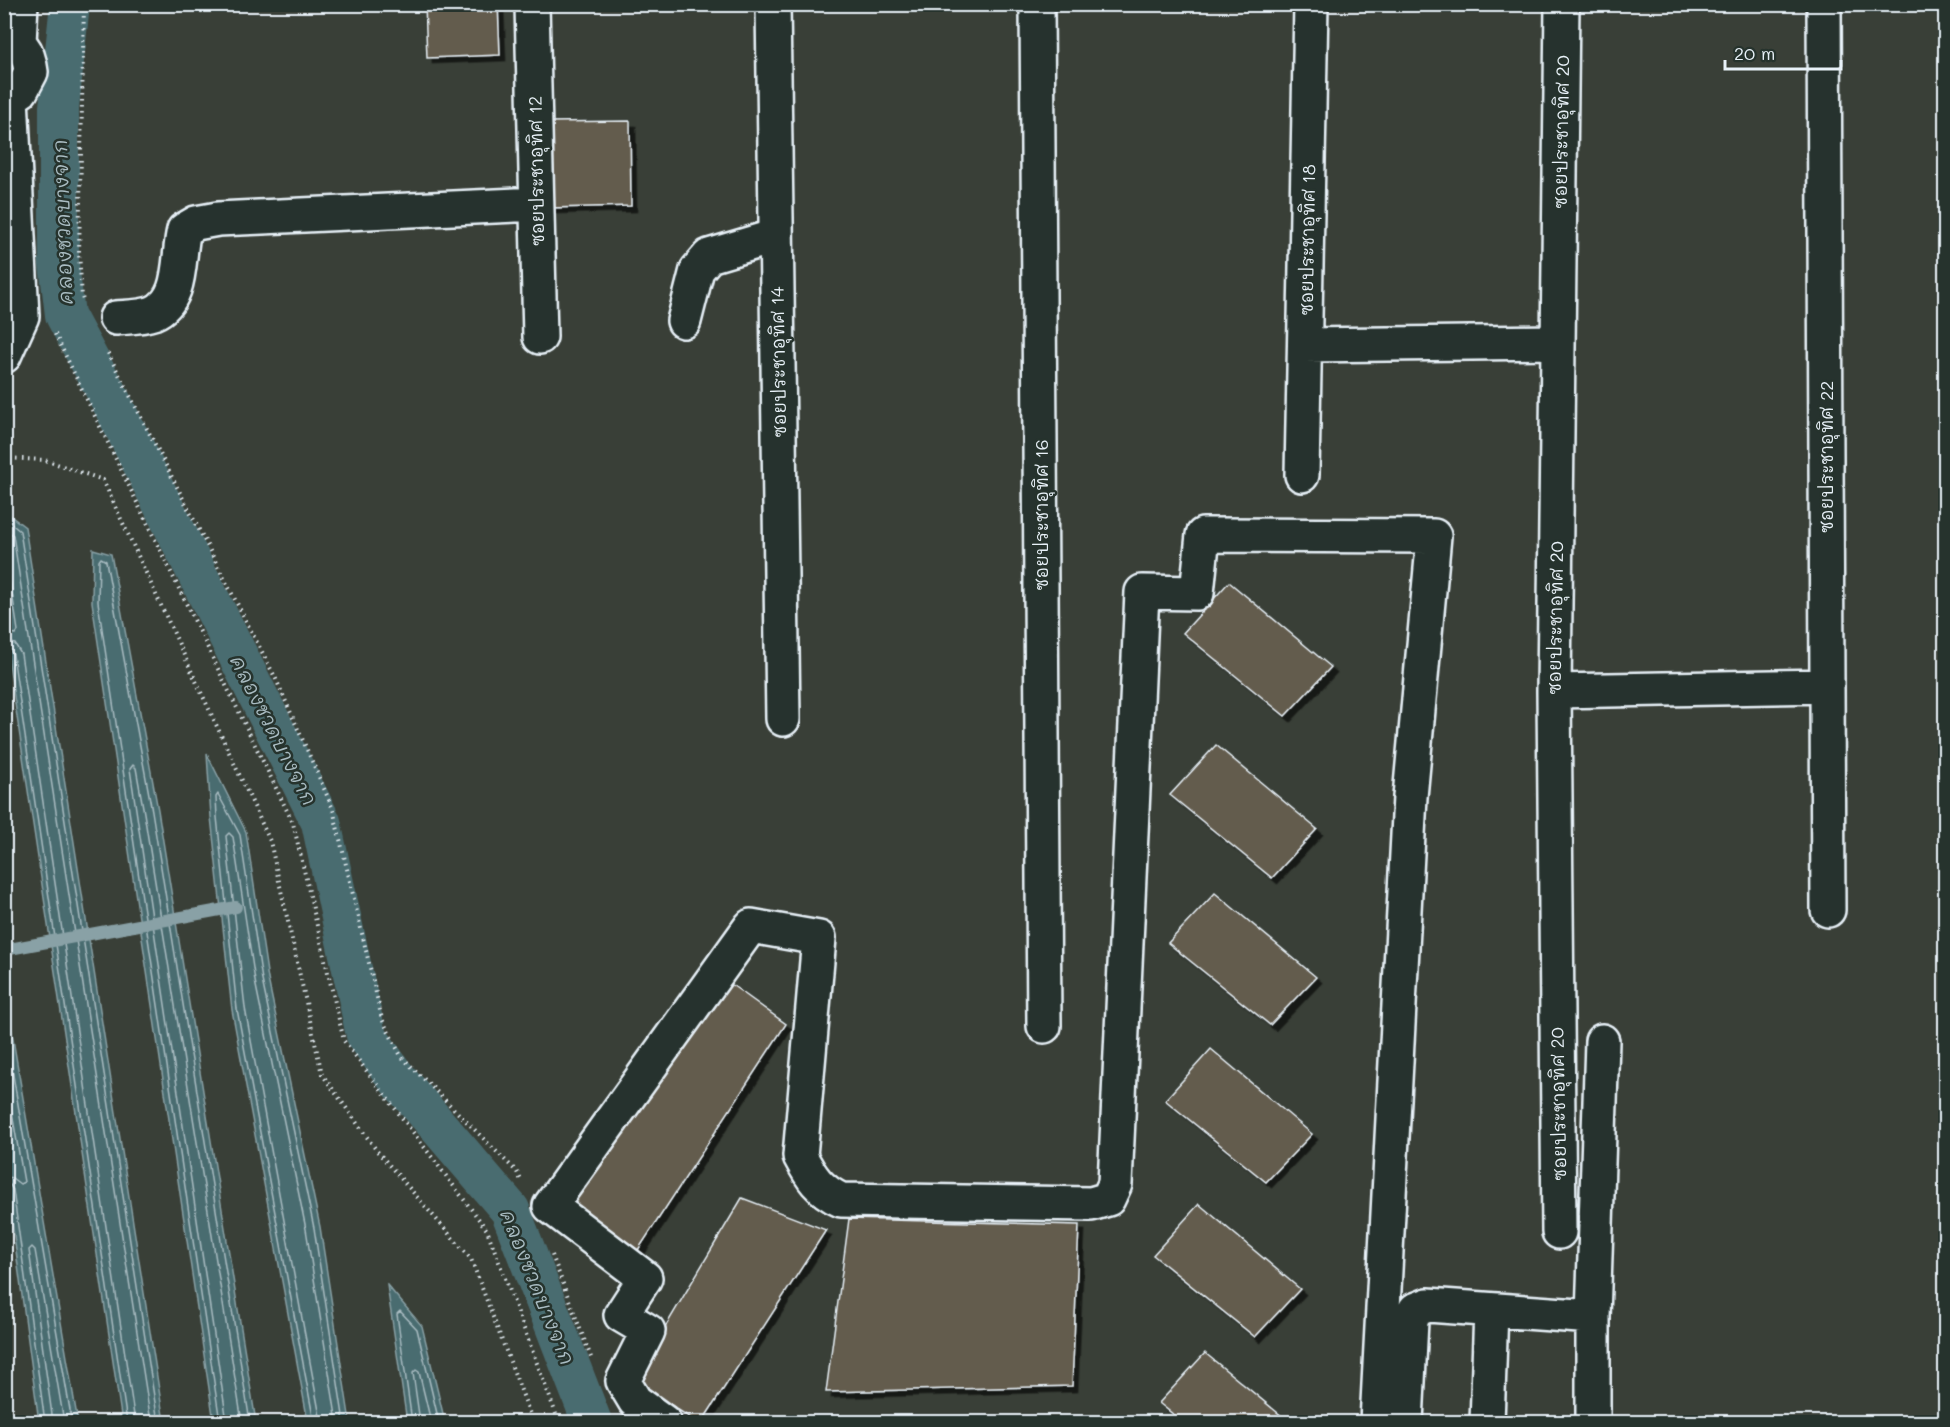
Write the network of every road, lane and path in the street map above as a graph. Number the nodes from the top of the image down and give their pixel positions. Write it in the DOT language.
graph roads {
  1 [pos="21,4"];
  2 [pos="84,4"];
  3 [pos="532,4"];
  4 [pos="773,4"];
  5 [pos="1037,4"];
  6 [pos="1311,4"];
  7 [pos="1562,4"];
  8 [pos="1824,4"];
  9 [pos="12,39"];
  10 [pos="8,98"];
  11 [pos="536,204"];
  12 [pos="776,236"];
  13 [pos="684,321"];
  14 [pos="50,323"];
  15 [pos="102,323"];
  16 [pos="540,338"];
  17 [pos="1558,342"];
  18 [pos="1305,345"];
  19 [pos="4,356"];
  20 [pos="4,458"];
  21 [pos="1302,475"];
  22 [pos="1827,686"];
  23 [pos="1554,691"];
  24 [pos="783,719"];
  25 [pos="1828,910"];
  26 [pos="1044,1026"];
  27 [pos="1602,1041"];
  28 [pos="525,1188"];
  29 [pos="1559,1232"];
  30 [pos="549,1250"];
  31 [pos="1491,1310"];
  32 [pos="1593,1317"];
  33 [pos="595,1368"];
  34 [pos="533,1422"];
  35 [pos="559,1422"];
  36 [pos="664,1422"];
  37 [pos="1377,1422"];
  38 [pos="1407,1422"];
  39 [pos="1487,1422"];
  40 [pos="1593,1422"];
  1 -- 9 [label="street"];
  2 -- 15 [label="path"];
  3 -- 11 [label="street, ซอยประชาอุทิศ 12"];
  4 -- 12 [label="street, ซอยประชาอุทิศ 14"];
  5 -- 26 [label="street, ซอยประชาอุทิศ 16"];
  6 -- 18 [label="street, ซอยประชาอุทิศ 18"];
  7 -- 17 [label="street, ซอยประชาอุทิศ 20"];
  8 -- 22 [label="street, ซอยประชาอุทิศ 22"];
  9 -- 10 [label="street"];
  10 -- 19 [label="street"];
  11 -- 15 [label="street"];
  11 -- 16 [label="street, ซอยประชาอุทิศ 12"];
  12 -- 13 [label="street"];
  12 -- 24 [label="street, ซอยประชาอุทิศ 14"];
  14 -- 35 [label="path"];
  15 -- 28 [label="path"];
  17 -- 18 [label="street"];
  17 -- 23 [label="street, ซอยประชาอุทิศ 20"];
  18 -- 21 [label="street, ซอยประชาอุทิศ 18"];
  20 -- 34 [label="path"];
  22 -- 23 [label="street"];
  22 -- 25 [label="street, ซอยประชาอุทิศ 22"];
  23 -- 29 [label="street, ซอยประชาอุทิศ 20"];
  27 -- 32 [label="street"];
  30 -- 33 [label="path"];
  31 -- 32 [label="street"];
  31 -- 38 [label="street"];
  31 -- 39 [label="street"];
  32 -- 40 [label="street"];
  36 -- 37 [label="street"];
}
